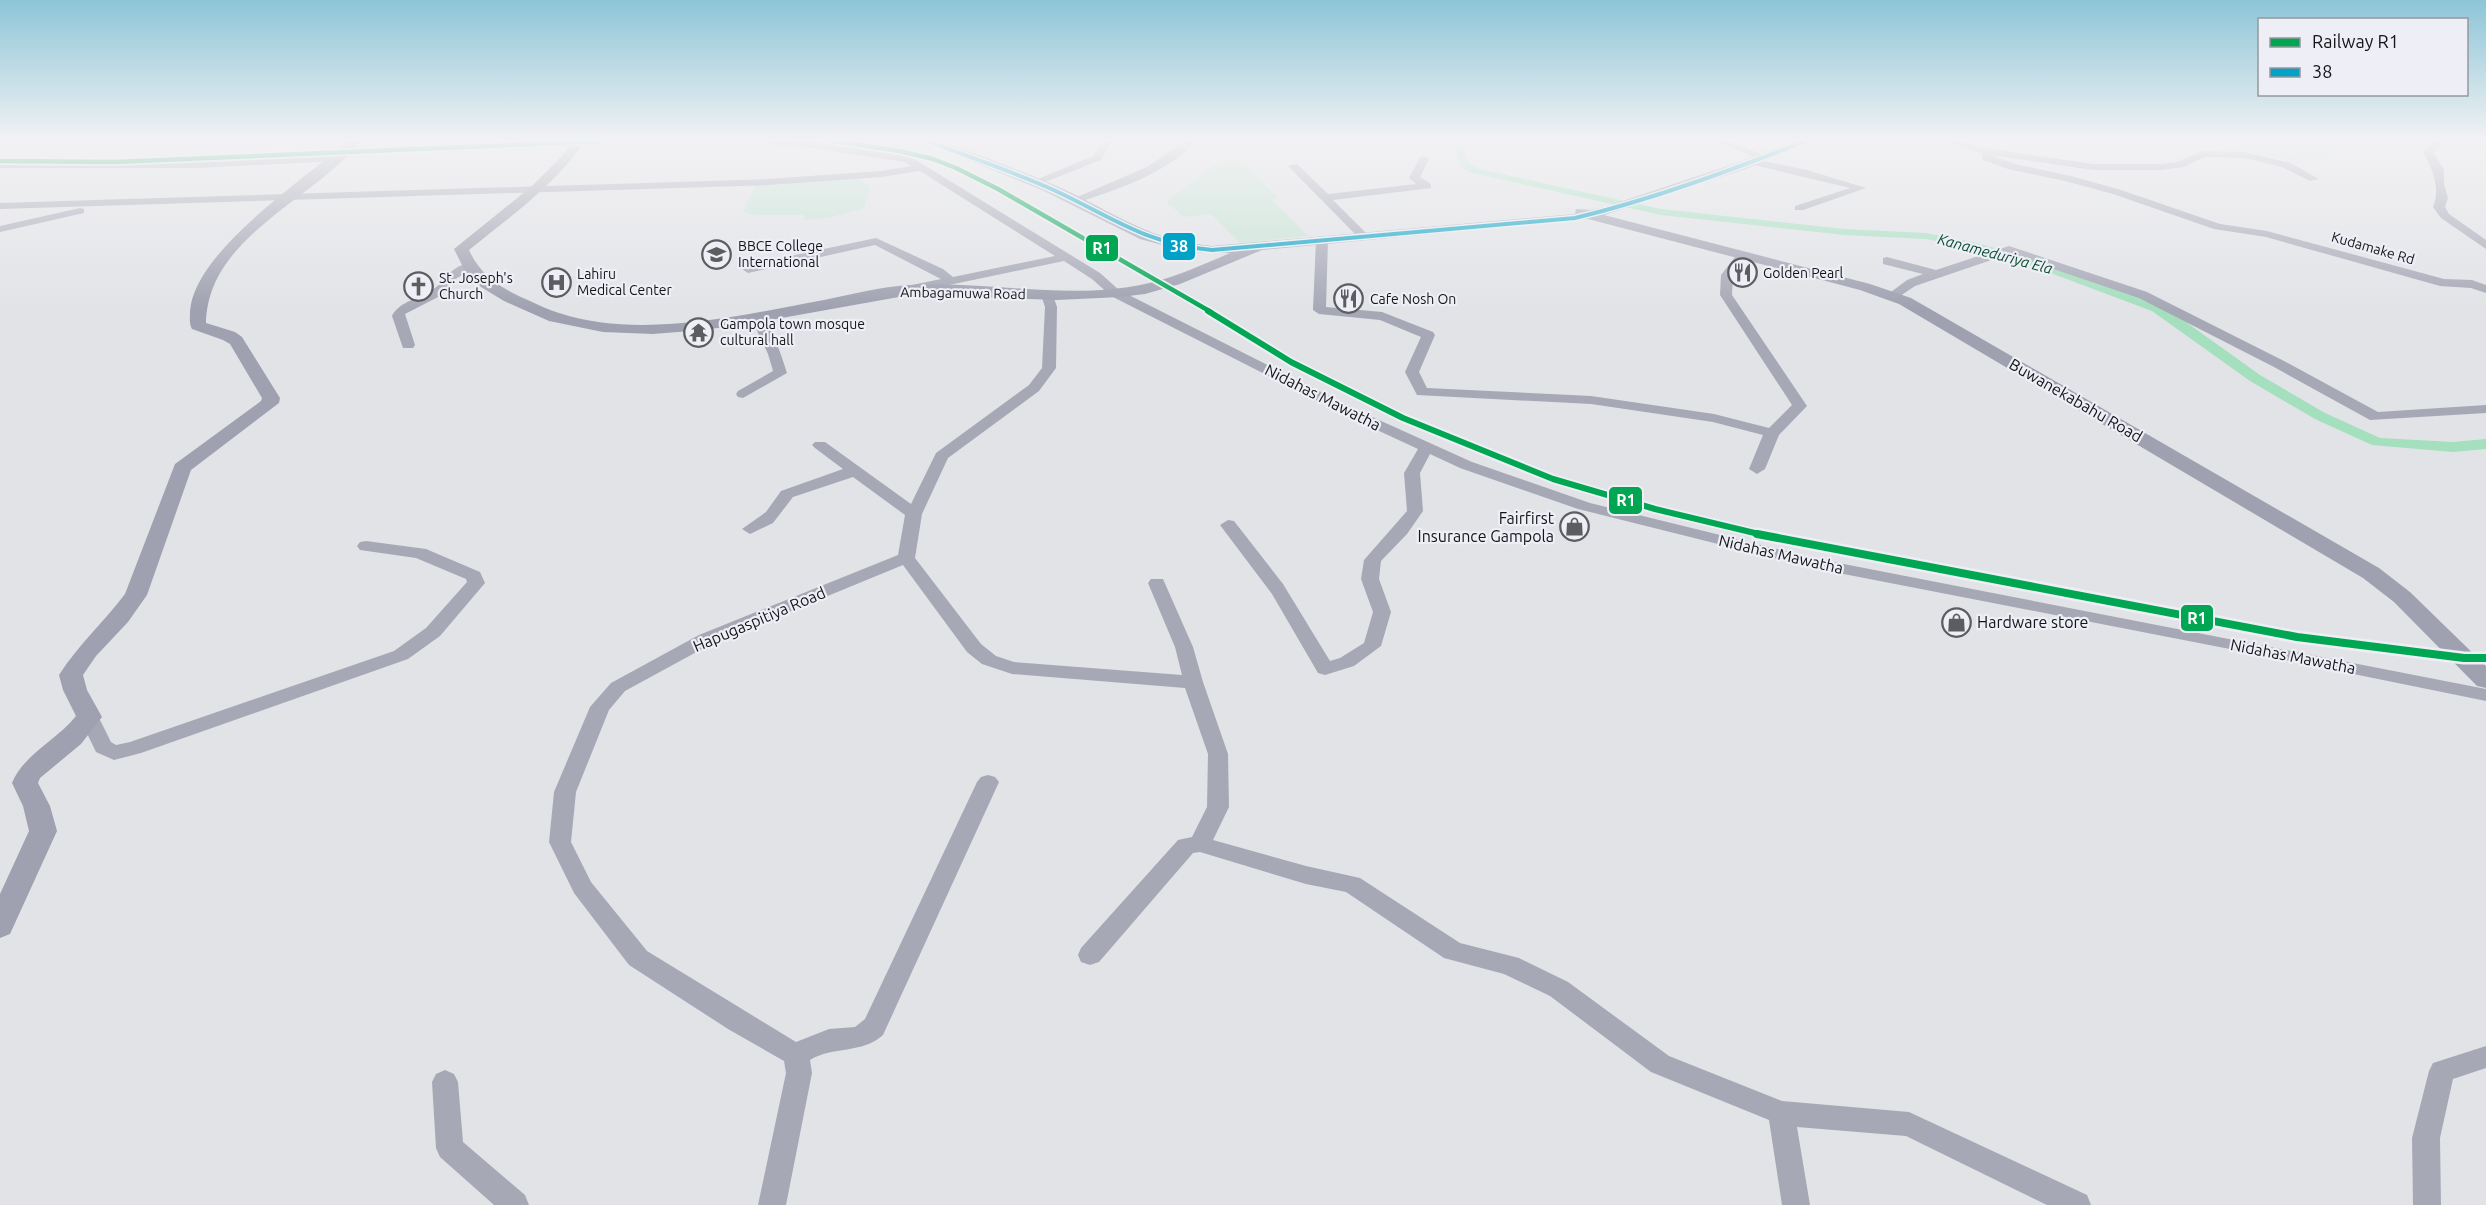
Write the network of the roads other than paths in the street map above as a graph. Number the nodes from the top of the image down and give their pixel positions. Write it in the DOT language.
graph roads {
  1 [pos="283,197"];
  2 [pos="290,197"];
  3 [pos="527,197"];
  4 [pos="969,197"];
  5 [pos="1069,197"];
  6 [pos="1083,197"];
  7 [pos="1332,197"];
  8 [pos="1638,197"];
  9 [pos="1832,197"];
  10 [pos="2132,197"];
  11 [pos="2443,197"];
  12 [pos="1325,198"];
  13 [pos="1075,200"];
  14 [pos="117,203"];
  15 [pos="0,206"];
  16 [pos="1799,208"];
  17 [pos="1597,212"];
  18 [pos="0,229"];
  19 [pos="1363,236"];
  20 [pos="1322,240"];
  21 [pos="1155,241"];
  22 [pos="2486,245"];
  23 [pos="1259,246"];
  24 [pos="1742,256"];
  25 [pos="1066,257"];
  26 [pos="1887,261"];
  27 [pos="1181,266"];
  28 [pos="468,267"];
  29 [pos="748,269"];
  30 [pos="1936,274"];
  31 [pos="2486,274"];
  32 [pos="951,281"];
  33 [pos="2472,284"];
  34 [pos="2486,288"];
  35 [pos="902,290"];
  36 [pos="1115,293"];
  37 [pos="1893,295"];
  38 [pos="1047,296"];
  39 [pos="757,318"];
  40 [pos="408,345"];
  41 [pos="743,394"];
  42 [pos="2486,409"];
  43 [pos="1772,433"];
  44 [pos="820,445"];
  45 [pos="1427,447"];
  46 [pos="1757,469"];
  47 [pos="854,471"];
  48 [pos="914,514"];
  49 [pos="1228,525"];
  50 [pos="750,529"];
  51 [pos="366,546"];
  52 [pos="906,558"];
  53 [pos="1157,583"];
  54 [pos="2486,681"];
  55 [pos="1193,682"];
  56 [pos="2486,695"];
  57 [pos="89,717"];
  58 [pos="988,782"];
  59 [pos="1200,844"];
  60 [pos="0,926"];
  61 [pos="1090,955"];
  62 [pos="796,1055"];
  63 [pos="2486,1057"];
  64 [pos="445,1082"];
  65 [pos="1781,1113"];
  66 [pos="515,1205"];
  67 [pos="772,1205"];
  68 [pos="1796,1205"];
  69 [pos="2077,1205"];
  70 [pos="2427,1205"];
  1 -- 14 [label="street"];
  2 -- 57 [label="main road"];
  3 -- 28 [label="main road"];
  4 -- 25 [label="street"];
  5 -- 13 [label="main road"];
  6 -- 13 [label="street"];
  7 -- 12 [label="street"];
  8 -- 17 [label="main road"];
  9 -- 16 [label="street"];
  10 -- 33 [label="street, Kudamake Rd"];
  11 -- 22 [label="street"];
  12 -- 19 [label="street"];
  13 -- 21 [label="main road"];
  14 -- 15 [label="street"];
  14 -- 18 [label="street"];
  17 -- 19 [label="main road"];
  17 -- 24 [label="main road, Buwanekabahu Road"];
  19 -- 20 [label="main road"];
  20 -- 23 [label="main road"];
  20 -- 43 [label="street"];
  21 -- 23 [label="main road"];
  21 -- 27 [label="main road"];
  23 -- 27 [label="main road, Nidahas Mawatha"];
  24 -- 37 [label="main road, Buwanekabahu Road"];
  24 -- 43 [label="street"];
  25 -- 32 [label="street"];
  25 -- 36 [label="street"];
  26 -- 30 [label="street"];
  27 -- 36 [label="main road, Nidahas Mawatha"];
  28 -- 39 [label="main road, Ambagamuwa Road"];
  28 -- 40 [label="street"];
  29 -- 32 [label="street"];
  30 -- 37 [label="street"];
  30 -- 42 [label="street"];
  31 -- 33 [label="street"];
  32 -- 35 [label="street"];
  33 -- 34 [label="street, Kudamake Rd"];
  35 -- 38 [label="main road, Ambagamuwa Road"];
  35 -- 39 [label="main road, Ambagamuwa Road"];
  36 -- 38 [label="main road, Nidahas Mawatha"];
  36 -- 45 [label="street, Nidahas Mawatha"];
  37 -- 54 [label="main road, Buwanekabahu Road"];
  38 -- 48 [label="street"];
  39 -- 41 [label="street"];
  43 -- 46 [label="street"];
  44 -- 47 [label="street"];
  45 -- 49 [label="street"];
  45 -- 56 [label="street, Nidahas Mawatha"];
  47 -- 48 [label="street"];
  47 -- 50 [label="street"];
  48 -- 52 [label="street"];
  51 -- 57 [label="street"];
  52 -- 55 [label="street"];
  52 -- 62 [label="street, Hapugaspitiya Road"];
  53 -- 55 [label="street"];
  55 -- 59 [label="street"];
  57 -- 60 [label="main road"];
  58 -- 62 [label="street"];
  59 -- 61 [label="street"];
  59 -- 65 [label="street"];
  62 -- 67 [label="street"];
  63 -- 70 [label="street"];
  64 -- 66 [label="street"];
  65 -- 68 [label="street"];
  65 -- 69 [label="street"];
}
